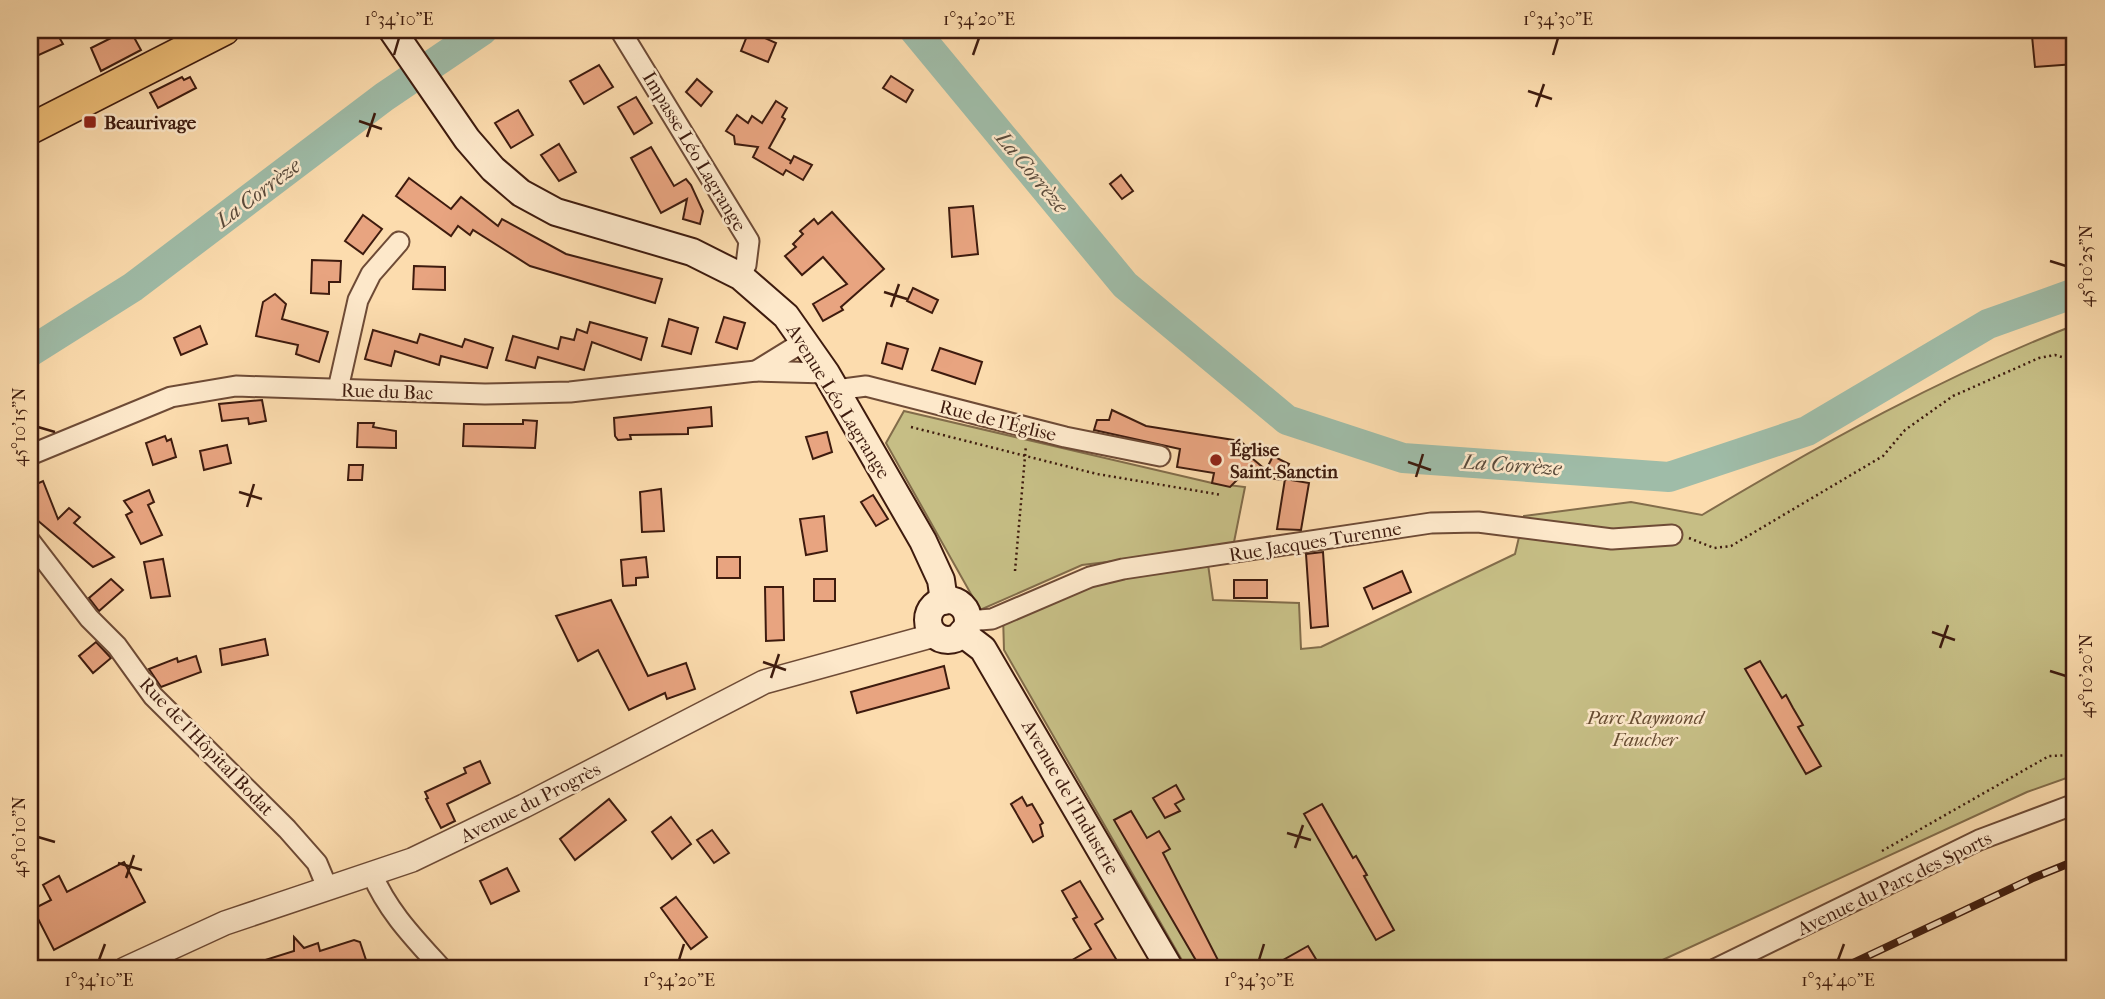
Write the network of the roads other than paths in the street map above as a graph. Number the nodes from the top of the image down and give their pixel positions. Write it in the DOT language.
graph roads {
  1 [pos="224,30"];
  2 [pos="392,30"];
  3 [pos="620,30"];
  4 [pos="30,129"];
  5 [pos="399,242"];
  6 [pos="740,276"];
  7 [pos="803,342"];
  8 [pos="756,371"];
  9 [pos="831,382"];
  10 [pos="338,389"];
  11 [pos="30,455"];
  12 [pos="1160,456"];
  13 [pos="1672,535"];
  14 [pos="30,541"];
  15 [pos="944,601"];
  16 [pos="965,627"];
  17 [pos="936,635"];
  18 [pos="2075,804"];
  19 [pos="372,874"];
  20 [pos="327,887"];
  21 [pos="125,969"];
  22 [pos="442,969"];
  23 [pos="1170,969"];
  24 [pos="1715,969"];
  1 -- 4 [label="main road"];
  2 -- 6 [label="main road, Avenue Léo Lagrange"];
  3 -- 6 [label="street, Impasse Léo Lagrange"];
  5 -- 10 [label="street"];
  6 -- 7 [label="main road, Avenue Léo Lagrange"];
  7 -- 8 [label="street, Rue du Bac"];
  7 -- 9 [label="main road, Avenue Léo Lagrange"];
  8 -- 9 [label="street, Rue du Bac"];
  8 -- 10 [label="street, Rue du Bac"];
  9 -- 12 [label="street, Rue de l'Église"];
  9 -- 15 [label="main road, Avenue Léo Lagrange"];
  10 -- 11 [label="street, Rue du Bac"];
  13 -- 16 [label="street, Rue Jacques Turenne"];
  14 -- 20 [label="street, Rue de l'Hôpital Bodat"];
  15 -- 16 [label="main road"];
  15 -- 17 [label="main road"];
  16 -- 17 [label="main road"];
  16 -- 23 [label="main road, Avenue de l'Industrie"];
  17 -- 19 [label="street, Avenue du Progrès"];
  18 -- 24 [label="street, Avenue du Parc des Sports"];
  19 -- 20 [label="street, Avenue du Progrès"];
  19 -- 22 [label="street"];
  20 -- 21 [label="street, Avenue du Progrès"];
}
